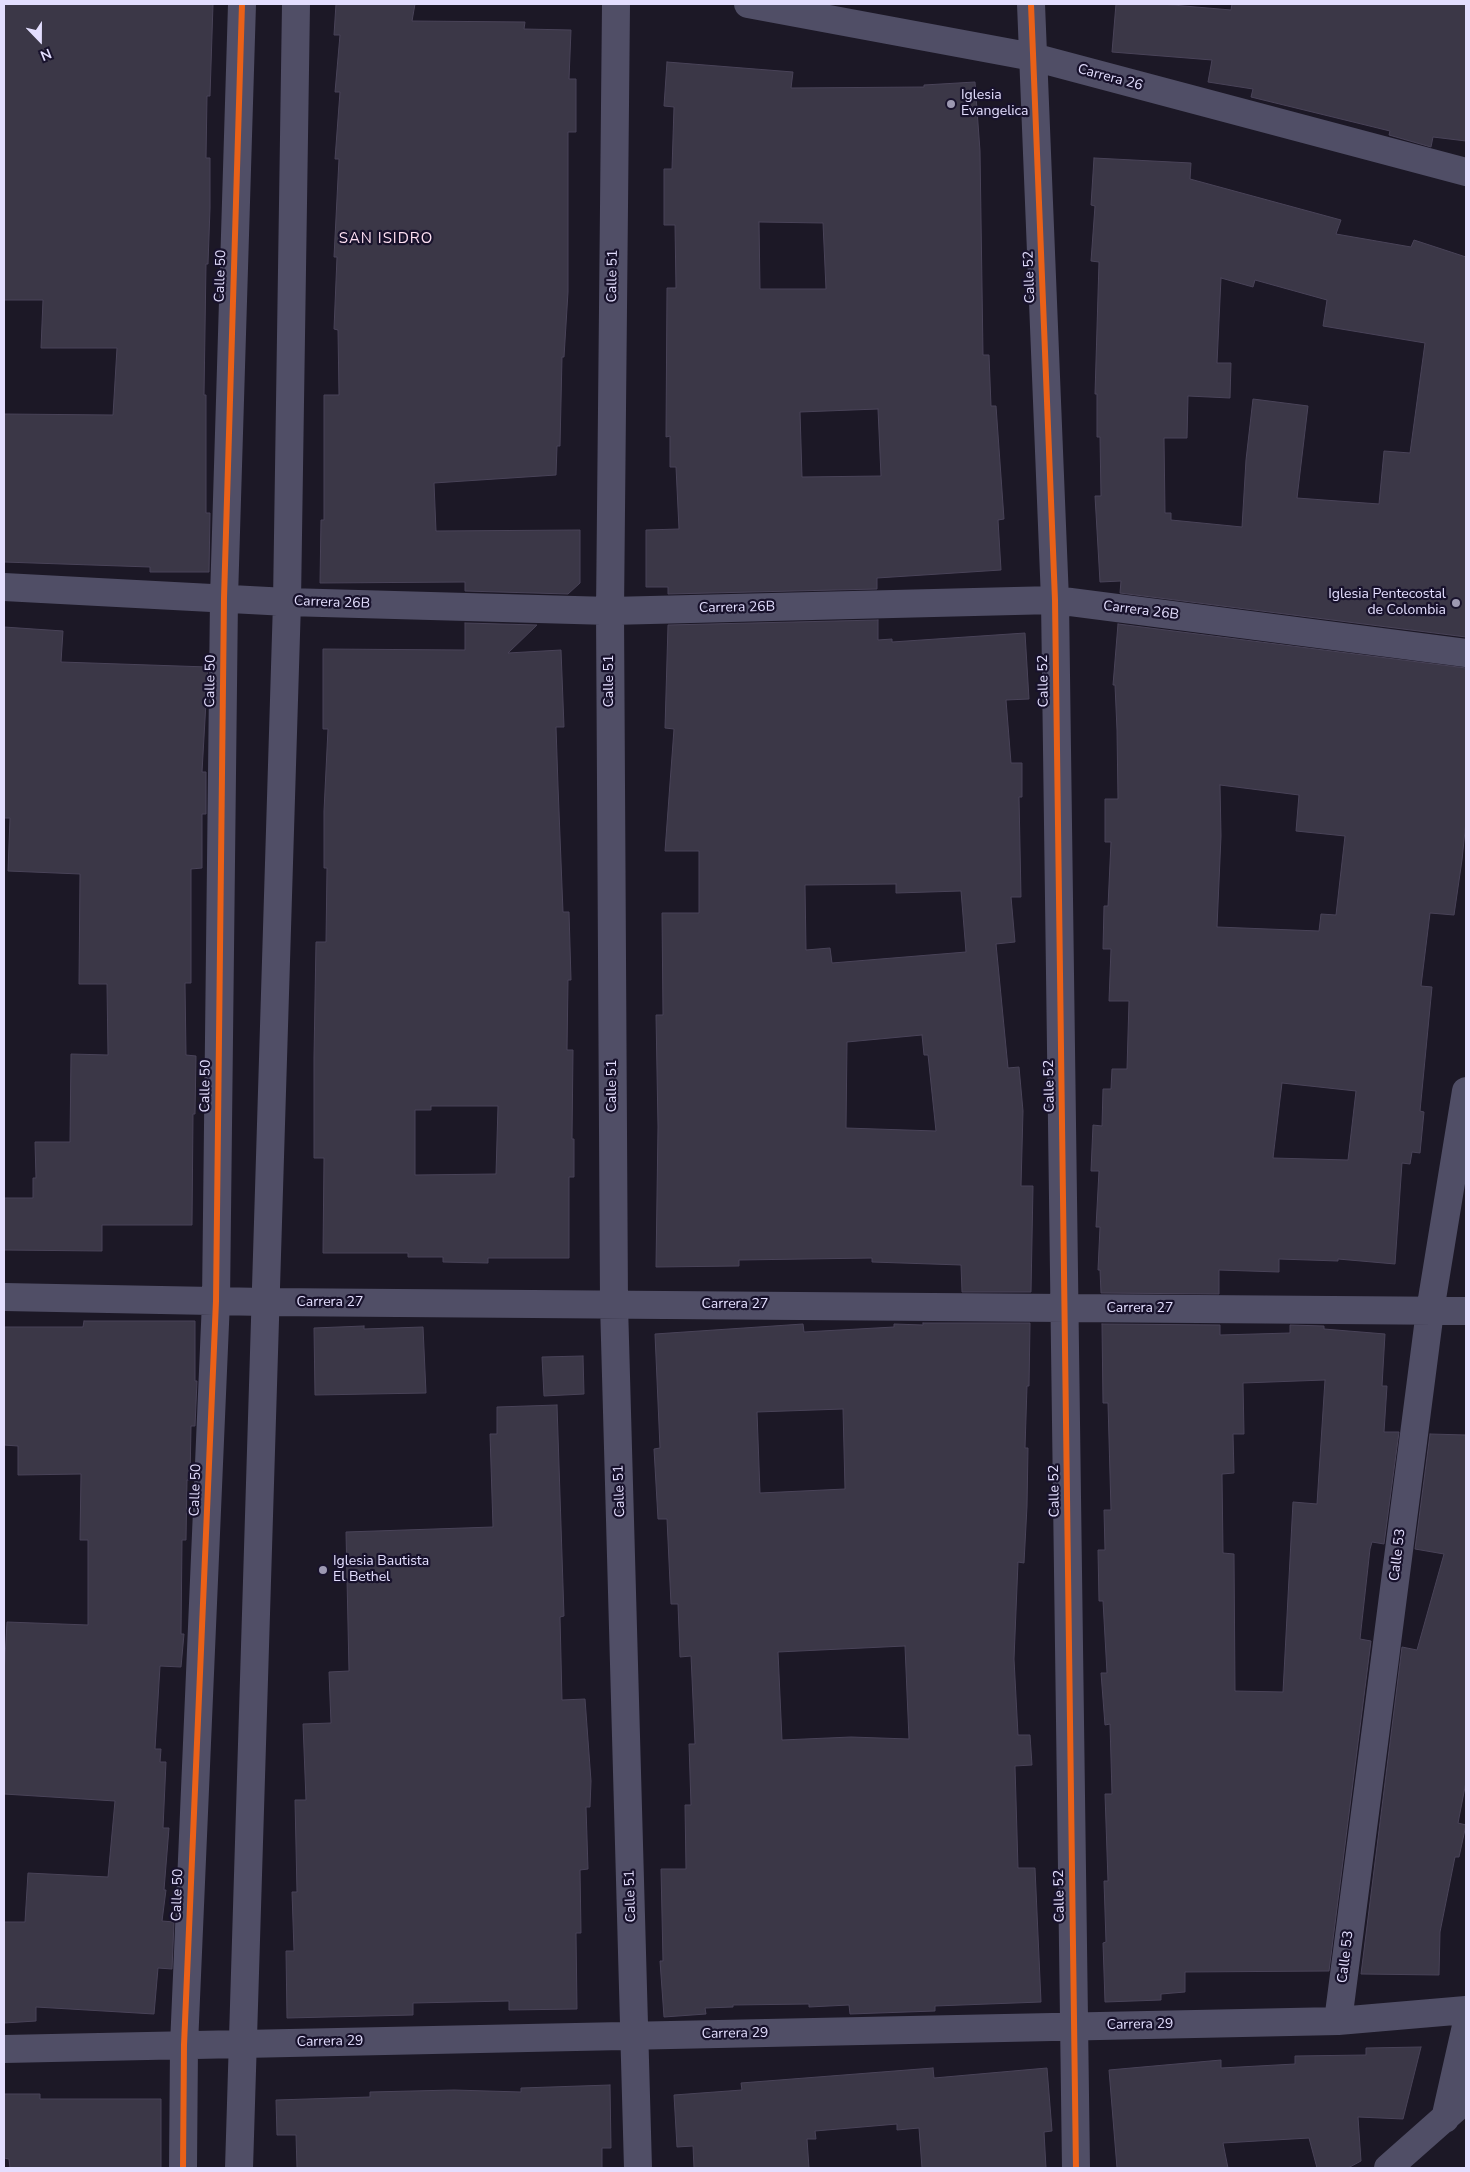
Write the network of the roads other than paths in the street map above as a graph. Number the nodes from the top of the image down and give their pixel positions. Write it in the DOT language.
graph roads {
  1 [pos="242,4"];
  2 [pos="296,4"];
  3 [pos="616,4"];
  4 [pos="748,4"];
  5 [pos="1031,4"];
  6 [pos="1033,57"];
  7 [pos="1466,172"];
  8 [pos="4,587"];
  9 [pos="224,598"];
  10 [pos="1055,600"];
  11 [pos="287,602"];
  12 [pos="610,611"];
  13 [pos="1466,654"];
  14 [pos="1466,1091"];
  15 [pos="4,1297"];
  16 [pos="216,1301"];
  17 [pos="265,1302"];
  18 [pos="614,1304"];
  19 [pos="1066,1308"];
  20 [pos="1430,1311"];
  21 [pos="1466,1311"];
  22 [pos="1466,2010"];
  23 [pos="1338,2021"];
  24 [pos="1074,2026"];
  25 [pos="1466,2026"];
  26 [pos="636,2036"];
  27 [pos="242,2044"];
  28 [pos="184,2045"];
  29 [pos="4,2049"];
  30 [pos="1466,2099"];
  31 [pos="1445,2119"];
  32 [pos="183,2168"];
  33 [pos="239,2168"];
  34 [pos="638,2168"];
  35 [pos="1076,2168"];
  36 [pos="1388,2168"];
  1 -- 9 [label="street, Calle 50"];
  2 -- 11 [label="street"];
  3 -- 12 [label="street, Calle 51"];
  4 -- 6 [label="street, Carrera 26"];
  5 -- 6 [label="street, Calle 52"];
  6 -- 7 [label="street, Carrera 26"];
  6 -- 10 [label="street, Calle 52"];
  8 -- 9 [label="street, Carrera 26B"];
  9 -- 11 [label="street, Carrera 26B"];
  9 -- 16 [label="street, Calle 50"];
  10 -- 12 [label="street, Carrera 26B"];
  10 -- 13 [label="street, Carrera 26B"];
  10 -- 19 [label="street, Calle 52"];
  11 -- 12 [label="street, Carrera 26B"];
  11 -- 17 [label="street"];
  12 -- 18 [label="street, Calle 51"];
  14 -- 20 [label="street, Calle 53"];
  15 -- 16 [label="street, Carrera 27"];
  16 -- 17 [label="street, Carrera 27"];
  16 -- 28 [label="street, Calle 50"];
  17 -- 18 [label="street, Carrera 27"];
  17 -- 27 [label="street"];
  18 -- 19 [label="street, Carrera 27"];
  18 -- 26 [label="street, Calle 51"];
  19 -- 20 [label="street, Carrera 27"];
  19 -- 24 [label="street, Calle 52"];
  20 -- 21 [label="street, Carrera 27"];
  20 -- 23 [label="street, Calle 53"];
  22 -- 23 [label="street, Carrera 29"];
  23 -- 24 [label="street, Carrera 29"];
  24 -- 26 [label="street, Carrera 29"];
  24 -- 35 [label="street, Calle 52"];
  25 -- 31 [label="street"];
  26 -- 27 [label="street, Carrera 29"];
  26 -- 34 [label="street, Calle 51"];
  27 -- 28 [label="street, Carrera 29"];
  27 -- 33 [label="street"];
  28 -- 29 [label="street, Carrera 29"];
  28 -- 32 [label="street, Calle 50"];
  30 -- 31 [label="street"];
  31 -- 36 [label="street"];
}
